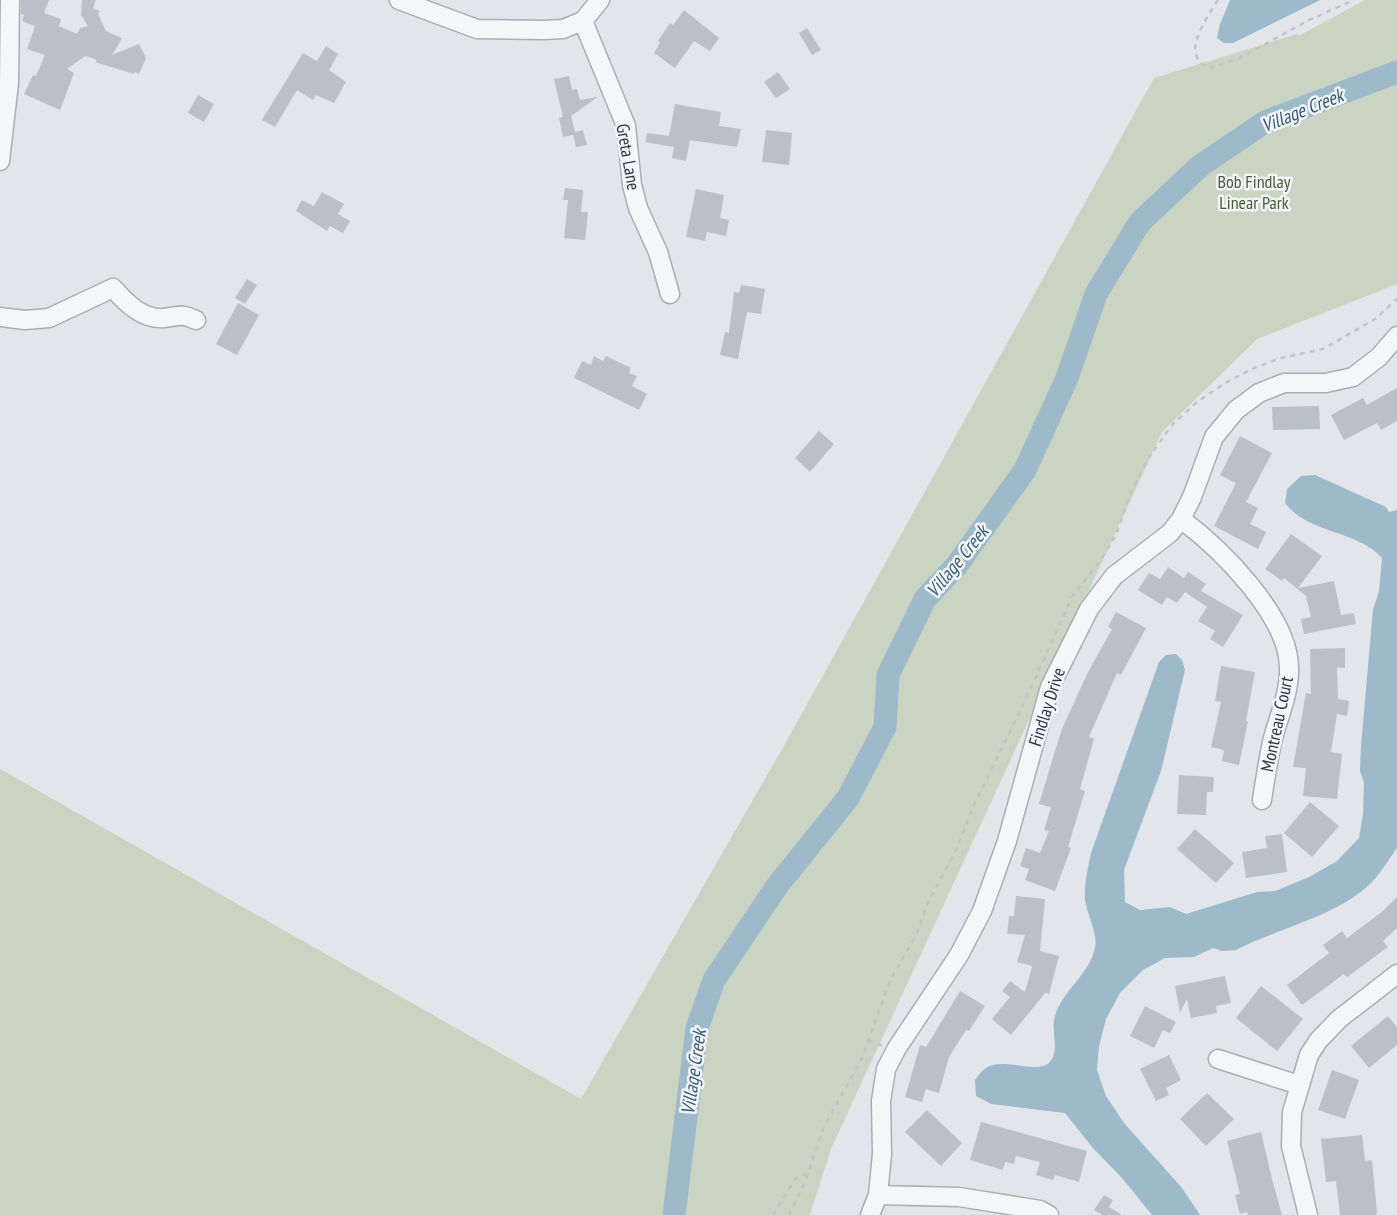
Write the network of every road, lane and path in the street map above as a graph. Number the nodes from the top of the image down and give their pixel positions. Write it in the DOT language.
graph roads {
  1 [pos="10,0"];
  2 [pos="399,0"];
  3 [pos="600,0"];
  4 [pos="1218,0"];
  5 [pos="1354,0"];
  6 [pos="583,21"];
  7 [pos="0,162"];
  8 [pos="670,294"];
  9 [pos="0,317"];
  10 [pos="196,320"];
  11 [pos="1397,336"];
  12 [pos="1181,519"];
  13 [pos="1262,800"];
  14 [pos="1397,974"];
  15 [pos="1218,1059"];
  16 [pos="1299,1085"];
  17 [pos="808,1173"];
  18 [pos="878,1195"];
  19 [pos="774,1215"];
  20 [pos="870,1215"];
  21 [pos="1049,1215"];
  22 [pos="1308,1215"];
  1 -- 7 [label="street"];
  2 -- 6 [label="street"];
  3 -- 6 [label="street"];
  4 -- 5 [label="path"];
  6 -- 8 [label="street, Greta Lane"];
  9 -- 10 [label="street"];
  11 -- 12 [label="street, Findlay Drive"];
  12 -- 13 [label="street, Montreau Court"];
  12 -- 18 [label="street, Findlay Drive"];
  14 -- 16 [label="street"];
  15 -- 16 [label="street"];
  16 -- 22 [label="street"];
  17 -- 19 [label="path"];
  18 -- 20 [label="street, Findlay Drive"];
  18 -- 21 [label="street"];
}
